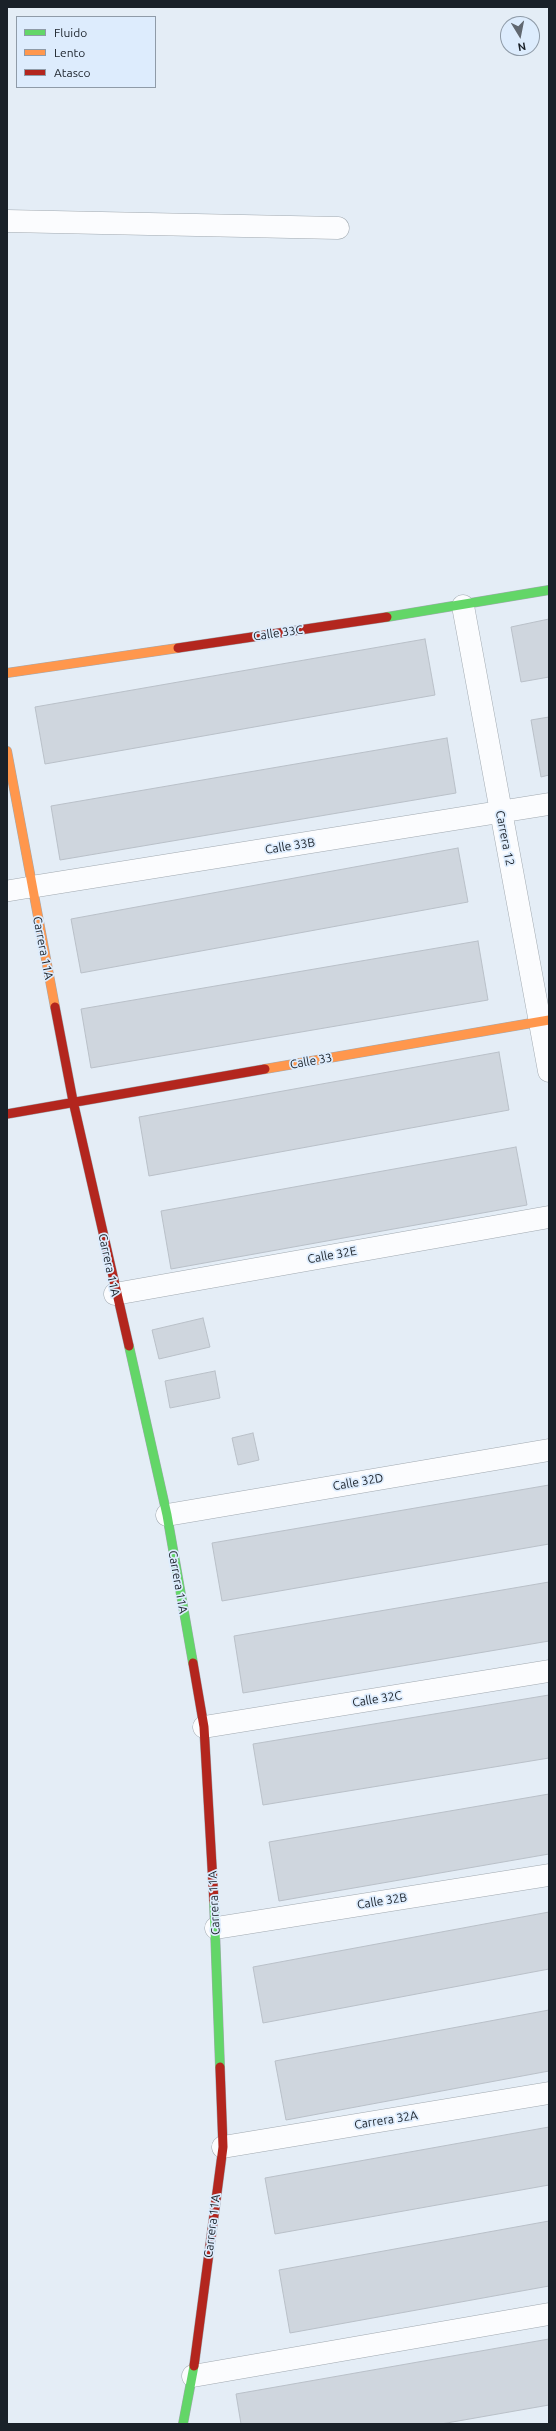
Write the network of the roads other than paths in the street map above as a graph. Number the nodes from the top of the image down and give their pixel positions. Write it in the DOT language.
graph roads {
  1 [pos="7,221"];
  2 [pos="338,228"];
  3 [pos="549,590"];
  4 [pos="462,606"];
  5 [pos="7,673"];
  6 [pos="7,751"];
  7 [pos="549,804"];
  8 [pos="500,813"];
  9 [pos="31,887"];
  10 [pos="7,891"];
  11 [pos="544,1021"];
  12 [pos="549,1071"];
  13 [pos="73,1101"];
  14 [pos="7,1114"];
  15 [pos="549,1217"];
  16 [pos="115,1294"];
  17 [pos="549,1450"];
  18 [pos="167,1515"];
  19 [pos="549,1671"];
  20 [pos="204,1727"];
  21 [pos="549,1875"];
  22 [pos="216,1928"];
  23 [pos="549,2093"];
  24 [pos="223,2147"];
  25 [pos="549,2314"];
  26 [pos="193,2376"];
  27 [pos="183,2424"];
  1 -- 2 [label="street"];
  3 -- 4 [label="street, Calle 33C"];
  4 -- 5 [label="street, Calle 33C"];
  4 -- 8 [label="street, Carrera 12"];
  6 -- 9 [label="street, Carrera 11A"];
  7 -- 8 [label="street, Calle 33B"];
  8 -- 9 [label="street, Calle 33B"];
  8 -- 11 [label="street, Carrera 12"];
  9 -- 10 [label="lane"];
  9 -- 13 [label="street, Carrera 11A"];
  11 -- 12 [label="street, Carrera 12"];
  11 -- 13 [label="street, Calle 33"];
  13 -- 14 [label="street, Calle 33"];
  13 -- 16 [label="street, Carrera 11A"];
  15 -- 16 [label="street, Calle 32E"];
  16 -- 18 [label="street, Carrera 11A"];
  17 -- 18 [label="street, Calle 32D"];
  18 -- 20 [label="street, Carrera 11A"];
  19 -- 20 [label="street, Calle 32C"];
  20 -- 22 [label="street, Carrera 11A"];
  21 -- 22 [label="street, Calle 32B"];
  22 -- 24 [label="street, Carrera 11A"];
  23 -- 24 [label="street, Carrera 32A"];
  24 -- 26 [label="street, Carrera 11A"];
  25 -- 26 [label="street"];
  26 -- 27 [label="street, Carrera 11A"];
}
